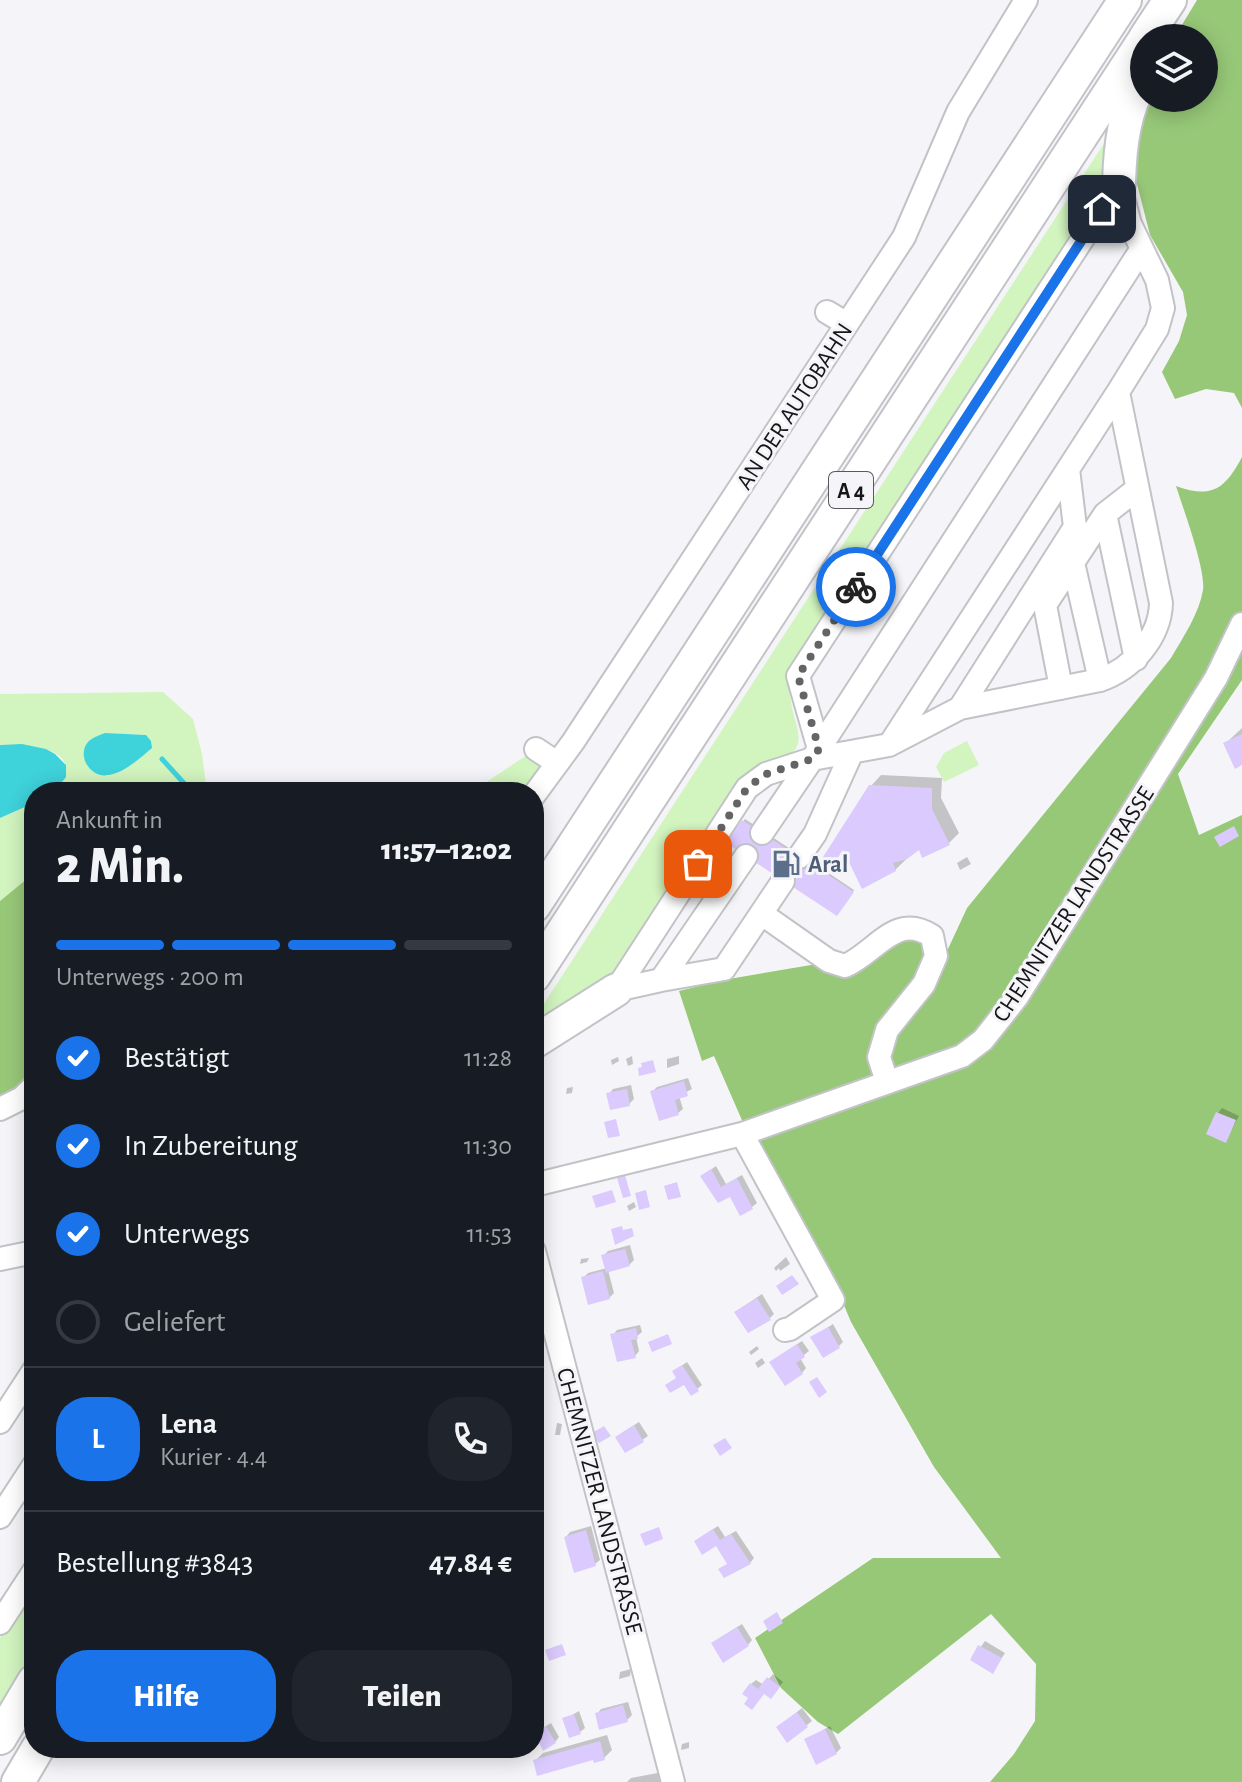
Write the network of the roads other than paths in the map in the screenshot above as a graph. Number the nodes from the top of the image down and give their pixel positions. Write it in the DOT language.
graph roads {
  1 [pos="1026,0"];
  2 [pos="1125,0"];
  3 [pos="1170,0"];
  4 [pos="1192,0"];
  5 [pos="1155,24"];
  6 [pos="1177,24"];
  7 [pos="1130,62"];
  8 [pos="1130,108"];
  9 [pos="1119,183"];
  10 [pos="1141,250"];
  11 [pos="827,312"];
  12 [pos="847,324"];
  13 [pos="1118,392"];
  14 [pos="1068,469"];
  15 [pos="1137,489"];
  16 [pos="1105,514"];
  17 [pos="1073,563"];
  18 [pos="1242,624"];
  19 [pos="1136,659"];
  20 [pos="1100,680"];
  21 [pos="1061,688"];
  22 [pos="960,708"];
  23 [pos="889,745"];
  24 [pos="536,749"];
  25 [pos="852,752"];
  26 [pos="816,754"];
  27 [pos="557,763"];
  28 [pos="543,782"];
  29 [pos="590,821"];
  30 [pos="762,833"];
  31 [pos="544,856"];
  32 [pos="746,856"];
  33 [pos="799,857"];
  34 [pos="783,881"];
  35 [pos="544,891"];
  36 [pos="762,914"];
  37 [pos="544,961"];
  38 [pos="661,980"];
  39 [pos="616,990"];
  40 [pos="544,1036"];
  41 [pos="887,1082"];
  42 [pos="24,1096"];
  43 [pos="0,1109"];
  44 [pos="742,1134"];
  45 [pos="544,1183"];
  46 [pos="24,1254"];
  47 [pos="0,1259"];
  48 [pos="544,1289"];
  49 [pos="785,1330"];
  50 [pos="24,1385"];
  51 [pos="0,1422"];
  52 [pos="24,1480"];
  53 [pos="0,1517"];
  54 [pos="24,1586"];
  55 [pos="0,1623"];
  56 [pos="24,1698"];
  57 [pos="0,1738"];
  58 [pos="32,1758"];
  59 [pos="18,1782"];
  60 [pos="673,1782"];
  1 -- 12 [label="street, AN DER AUTOBAHN"];
  2 -- 29 [label="highway, A 4"];
  3 -- 5 [label="highway, A 4"];
  4 -- 6 [label="highway"];
  7 -- 37 [label="highway, A 4"];
  8 -- 9 [label="highway"];
  9 -- 10 [label="street"];
  9 -- 26 [label="street"];
  10 -- 13 [label="street"];
  10 -- 26 [label="street"];
  11 -- 12 [label="street"];
  12 -- 27 [label="street, AN DER AUTOBAHN"];
  13 -- 14 [label="street"];
  13 -- 15 [label="street"];
  14 -- 22 [label="street"];
  14 -- 23 [label="street"];
  15 -- 16 [label="street"];
  15 -- 19 [label="street"];
  16 -- 17 [label="street"];
  16 -- 19 [label="street"];
  17 -- 20 [label="street"];
  17 -- 21 [label="street"];
  18 -- 41 [label="street, CHEMNITZER LANDSTRASSE"];
  19 -- 20 [label="street"];
  20 -- 21 [label="street"];
  21 -- 22 [label="street"];
  22 -- 23 [label="street"];
  23 -- 25 [label="street"];
  24 -- 27 [label="street"];
  25 -- 26 [label="street"];
  25 -- 33 [label="street"];
  26 -- 30 [label="street"];
  26 -- 39 [label="street"];
  27 -- 28 [label="street, AN DER AUTOBAHN"];
  29 -- 31 [label="highway"];
  29 -- 35 [label="highway, A 4"];
  32 -- 38 [label="street"];
  34 -- 36 [label="street"];
  36 -- 38 [label="street"];
  36 -- 41 [label="street"];
  38 -- 39 [label="street"];
  39 -- 40 [label="highway"];
  41 -- 44 [label="street, CHEMNITZER LANDSTRASSE"];
  42 -- 43 [label="street"];
  44 -- 45 [label="street, CHEMNITZER LANDSTRASSE"];
  44 -- 49 [label="street"];
  46 -- 47 [label="street"];
  48 -- 60 [label="street, CHEMNITZER LANDSTRASSE"];
  50 -- 51 [label="street"];
  52 -- 53 [label="street"];
  54 -- 55 [label="street"];
  56 -- 57 [label="highway"];
  58 -- 59 [label="highway"];
}
